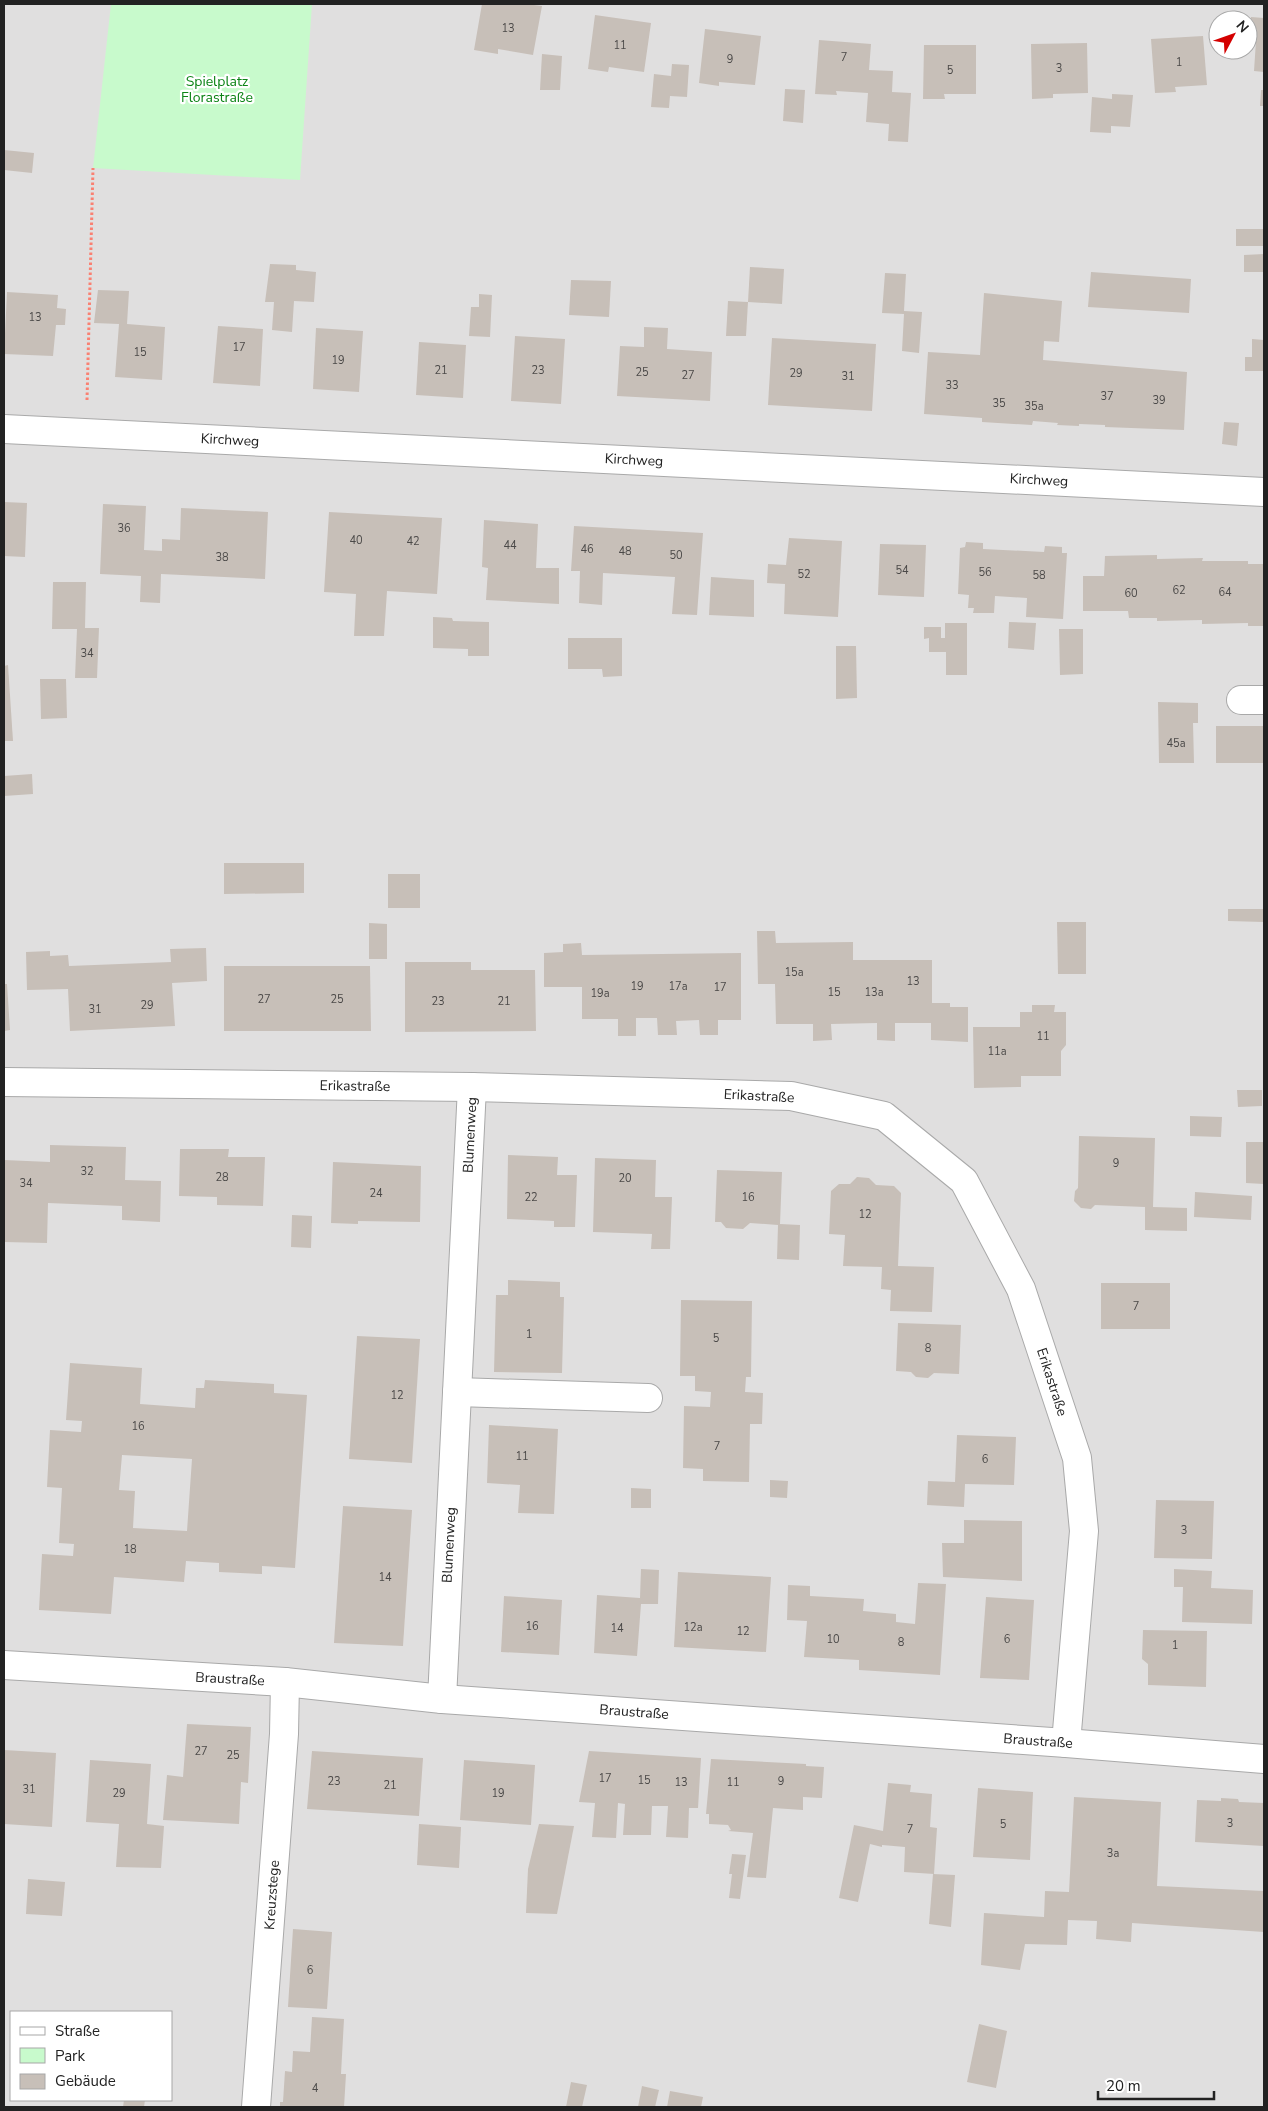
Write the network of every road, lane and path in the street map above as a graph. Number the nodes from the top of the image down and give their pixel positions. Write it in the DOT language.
graph roads {
  1 [pos="93,168"];
  2 [pos="4,429"];
  3 [pos="86,432"];
  4 [pos="1264,492"];
  5 [pos="4,1082"];
  6 [pos="472,1087"];
  7 [pos="457,1392"];
  8 [pos="648,1398"];
  9 [pos="4,1666"];
  10 [pos="285,1682"];
  11 [pos="442,1698"];
  12 [pos="1066,1743"];
  13 [pos="1264,1759"];
  14 [pos="256,2107"];
  1 -- 3 [label="path"];
  2 -- 3 [label="street, Kirchweg"];
  3 -- 4 [label="street, Kirchweg"];
  5 -- 6 [label="street, Erikastraße"];
  6 -- 7 [label="street, Blumenweg"];
  6 -- 12 [label="street, Erikastraße"];
  7 -- 8 [label="street"];
  7 -- 11 [label="street, Blumenweg"];
  9 -- 10 [label="street, Braustraße"];
  10 -- 11 [label="street, Braustraße"];
  10 -- 14 [label="street, Kreuzstege"];
  11 -- 12 [label="street, Braustraße"];
  12 -- 13 [label="street, Braustraße"];
}
